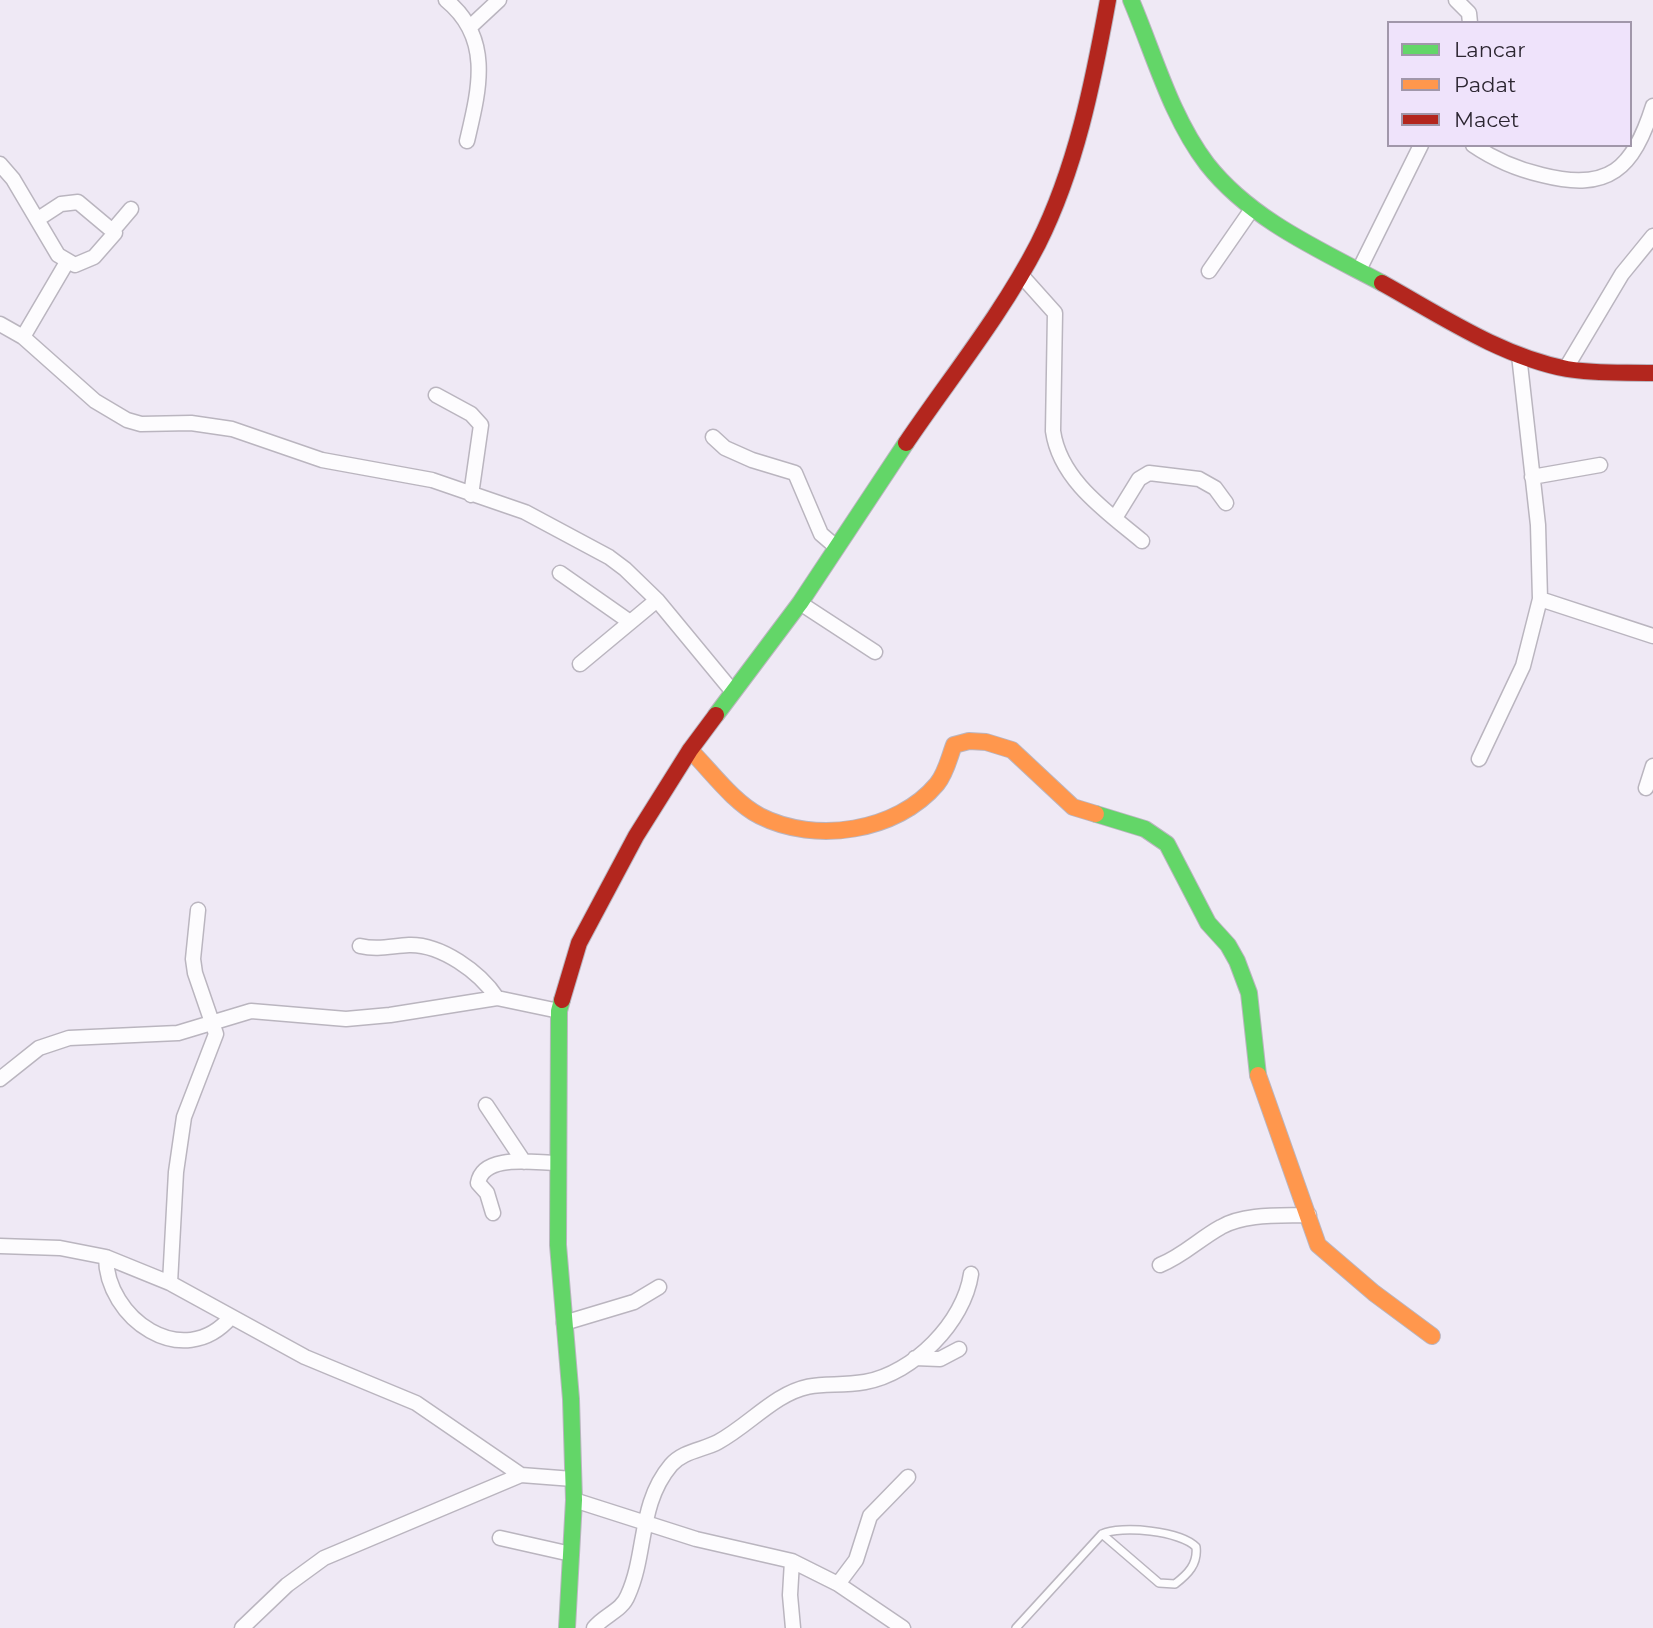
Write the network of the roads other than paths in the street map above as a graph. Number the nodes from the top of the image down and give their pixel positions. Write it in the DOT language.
graph roads {
  1 [pos="446,0"];
  2 [pos="499,0"];
  3 [pos="1108,0"];
  4 [pos="1131,0"];
  5 [pos="1456,0"];
  6 [pos="1471,21"];
  7 [pos="470,27"];
  8 [pos="1653,106"];
  9 [pos="467,141"];
  10 [pos="1420,147"];
  11 [pos="1476,147"];
  12 [pos="0,164"];
  13 [pos="131,209"];
  14 [pos="1252,209"];
  15 [pos="38,219"];
  16 [pos="114,229"];
  17 [pos="1653,236"];
  18 [pos="67,262"];
  19 [pos="1359,270"];
  20 [pos="1209,271"];
  21 [pos="1021,275"];
  22 [pos="0,324"];
  23 [pos="23,337"];
  24 [pos="1519,355"];
  25 [pos="1566,368"];
  26 [pos="1653,373"];
  27 [pos="436,395"];
  28 [pos="713,437"];
  29 [pos="1600,465"];
  30 [pos="1532,477"];
  31 [pos="471,495"];
  32 [pos="1226,503"];
  33 [pos="1115,518"];
  34 [pos="1142,541"];
  35 [pos="835,545"];
  36 [pos="560,573"];
  37 [pos="1539,599"];
  38 [pos="657,600"];
  39 [pos="800,603"];
  40 [pos="630,622"];
  41 [pos="1653,636"];
  42 [pos="875,652"];
  43 [pos="580,664"];
  44 [pos="733,692"];
  45 [pos="690,750"];
  46 [pos="1479,759"];
  47 [pos="1653,766"];
  48 [pos="1646,788"];
  49 [pos="198,910"];
  50 [pos="360,946"];
  51 [pos="497,998"];
  52 [pos="559,1011"];
  53 [pos="213,1022"];
  54 [pos="0,1079"];
  55 [pos="486,1105"];
  56 [pos="524,1162"];
  57 [pos="556,1164"];
  58 [pos="493,1213"];
  59 [pos="1309,1215"];
  60 [pos="0,1246"];
  61 [pos="106,1257"];
  62 [pos="1160,1265"];
  63 [pos="971,1274"];
  64 [pos="170,1283"];
  65 [pos="659,1287"];
  66 [pos="231,1317"];
  67 [pos="564,1323"];
  68 [pos="1432,1336"];
  69 [pos="959,1349"];
  70 [pos="915,1358"];
  71 [pos="521,1475"];
  72 [pos="908,1478"];
  73 [pos="573,1479"];
  74 [pos="574,1500"];
  75 [pos="644,1521"];
  76 [pos="1102,1534"];
  77 [pos="500,1538"];
  78 [pos="571,1554"];
  79 [pos="792,1561"];
  80 [pos="838,1584"];
  81 [pos="570,1627"];
  82 [pos="242,1628"];
  83 [pos="594,1628"];
  84 [pos="793,1628"];
  85 [pos="903,1628"];
  86 [pos="1016,1628"];
  1 -- 7 [label="street"];
  2 -- 7 [label="street"];
  3 -- 21 [label="street"];
  4 -- 14 [label="street"];
  5 -- 6 [label="street"];
  7 -- 9 [label="street"];
  8 -- 11 [label="street"];
  10 -- 19 [label="street"];
  12 -- 15 [label="street"];
  13 -- 16 [label="street"];
  14 -- 19 [label="street"];
  14 -- 20 [label="street"];
  15 -- 16 [label="street"];
  15 -- 18 [label="street"];
  16 -- 18 [label="street"];
  17 -- 25 [label="street"];
  18 -- 23 [label="street"];
  19 -- 24 [label="street"];
  21 -- 33 [label="street"];
  21 -- 35 [label="street"];
  22 -- 23 [label="street"];
  23 -- 31 [label="street"];
  24 -- 25 [label="street"];
  24 -- 30 [label="street"];
  25 -- 26 [label="street"];
  27 -- 31 [label="street"];
  28 -- 35 [label="street"];
  29 -- 30 [label="street"];
  30 -- 37 [label="street"];
  31 -- 38 [label="street"];
  32 -- 33 [label="street"];
  33 -- 34 [label="street"];
  35 -- 39 [label="street"];
  36 -- 40 [label="street"];
  37 -- 41 [label="street"];
  37 -- 46 [label="street"];
  38 -- 40 [label="street"];
  38 -- 44 [label="street"];
  39 -- 42 [label="street"];
  39 -- 44 [label="street"];
  40 -- 43 [label="street"];
  44 -- 45 [label="street"];
  45 -- 52 [label="street"];
  45 -- 59 [label="street"];
  47 -- 48 [label="street"];
  49 -- 53 [label="street"];
  50 -- 51 [label="street"];
  51 -- 52 [label="street"];
  51 -- 53 [label="street"];
  52 -- 57 [label="street"];
  53 -- 54 [label="street"];
  53 -- 64 [label="street"];
  55 -- 56 [label="street"];
  56 -- 57 [label="street"];
  56 -- 58 [label="street"];
  57 -- 67 [label="street"];
  59 -- 62 [label="street"];
  59 -- 68 [label="street"];
  60 -- 61 [label="street"];
  61 -- 64 [label="street"];
  61 -- 66 [label="street"];
  63 -- 70 [label="street"];
  64 -- 66 [label="street"];
  65 -- 67 [label="street"];
  66 -- 71 [label="street"];
  67 -- 73 [label="street"];
  69 -- 70 [label="street"];
  70 -- 75 [label="street"];
  71 -- 73 [label="street"];
  71 -- 82 [label="street"];
  72 -- 80 [label="street"];
  73 -- 74 [label="street"];
  74 -- 75 [label="street"];
  74 -- 78 [label="street"];
  75 -- 79 [label="street"];
  75 -- 83 [label="street"];
  76 -- 76 [label="lane"];
  76 -- 86 [label="lane"];
  77 -- 78 [label="street"];
  78 -- 81 [label="street"];
  79 -- 80 [label="street"];
  79 -- 84 [label="street"];
  80 -- 85 [label="street"];
}
